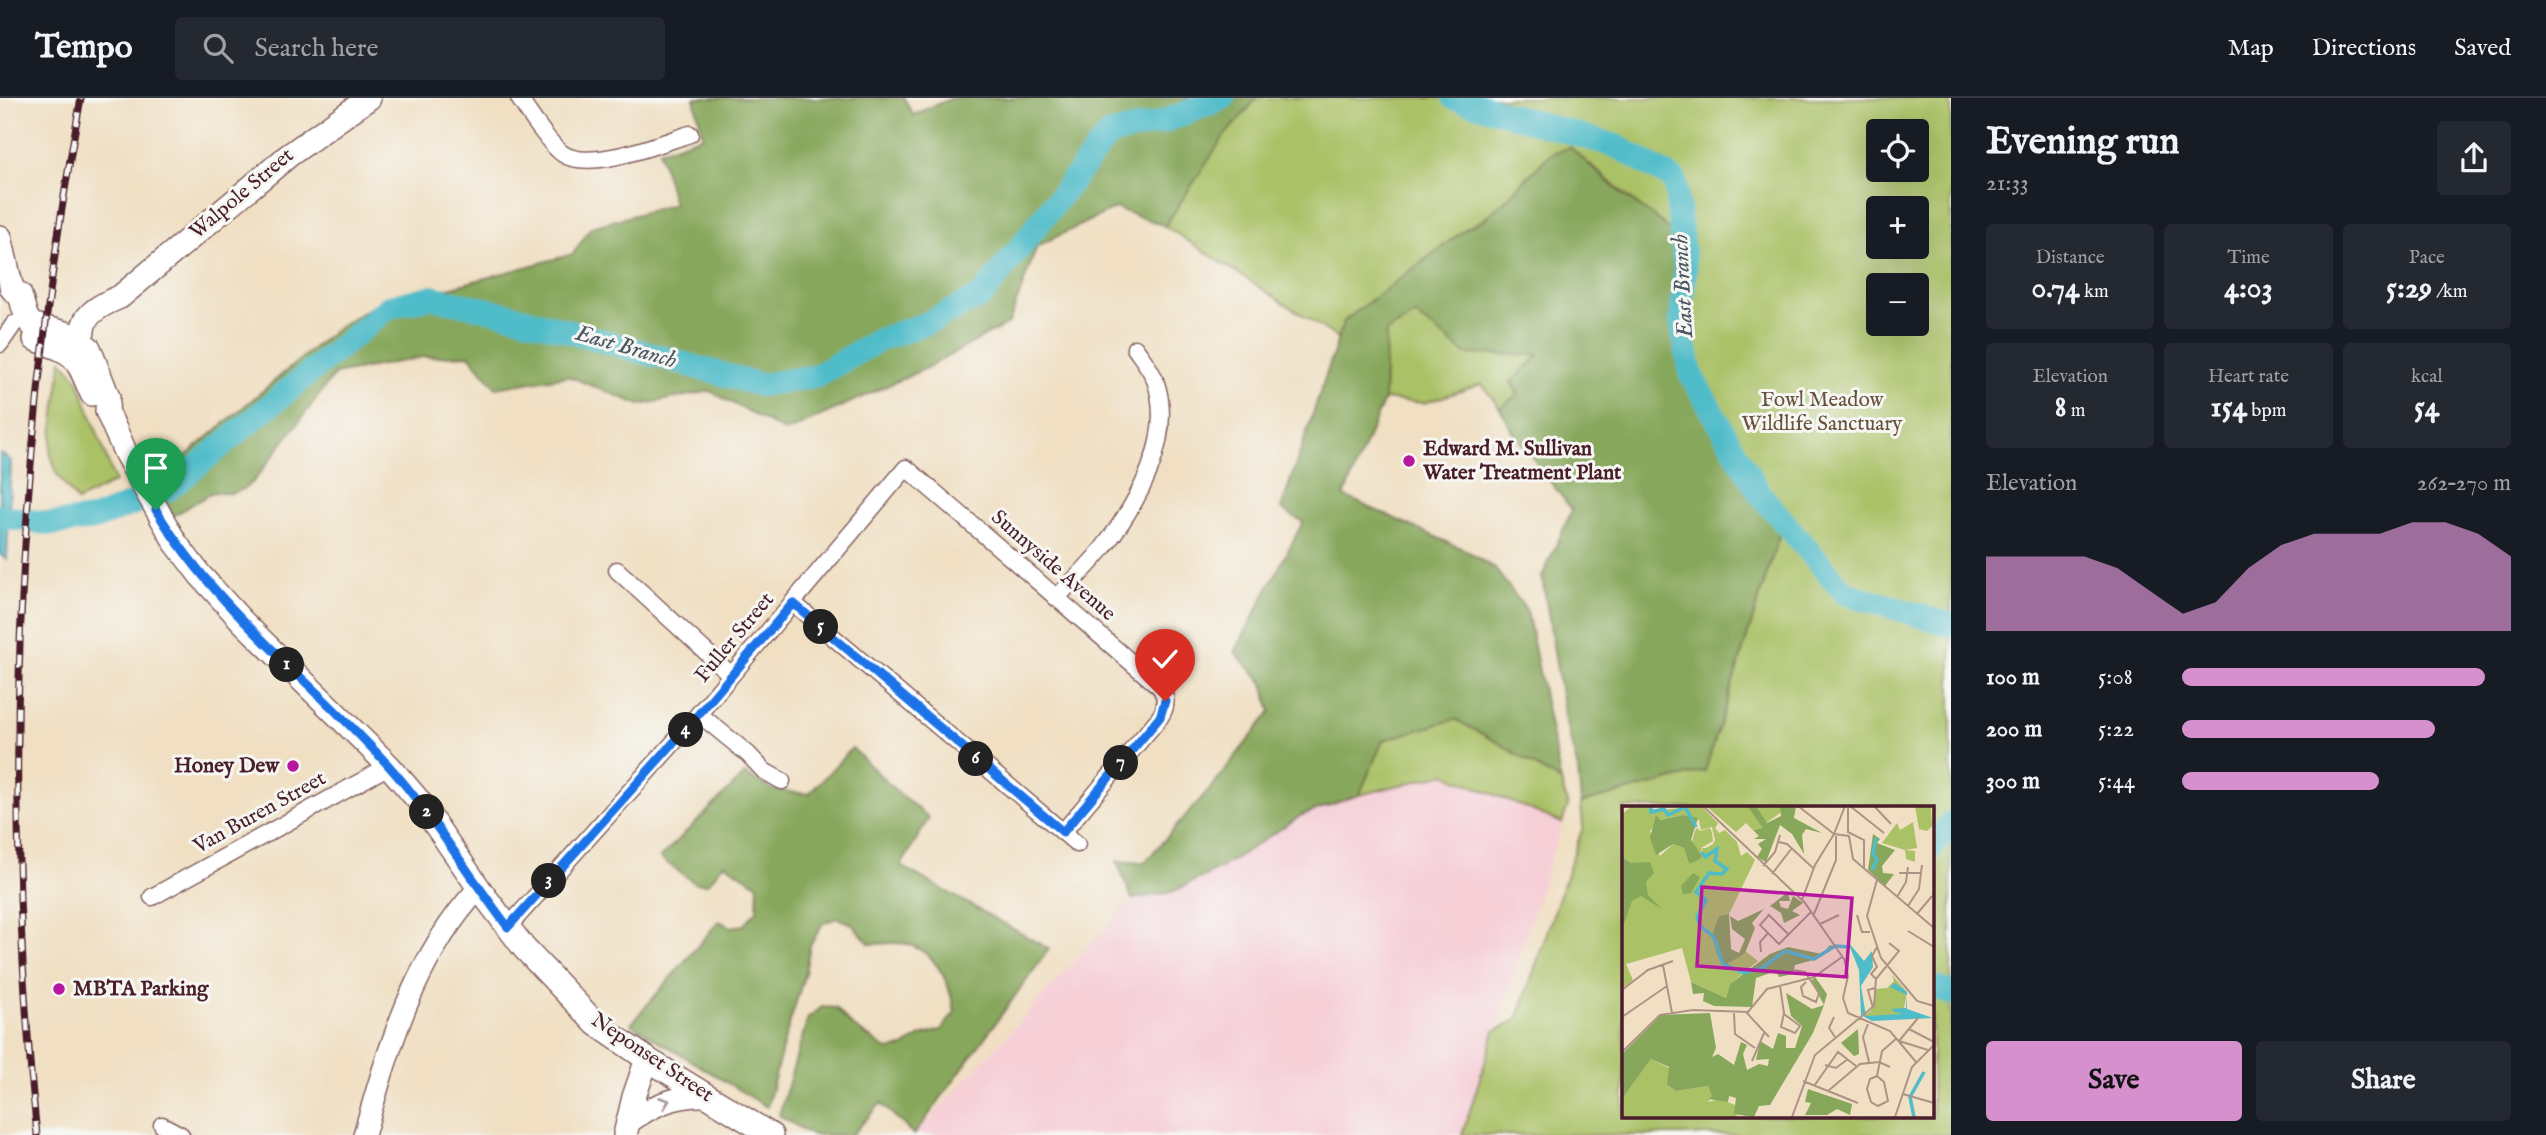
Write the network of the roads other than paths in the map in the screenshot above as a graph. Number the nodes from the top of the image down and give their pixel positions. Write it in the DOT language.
graph roads {
  1 [pos="369,98"];
  2 [pos="519,98"];
  3 [pos="690,134"];
  4 [pos="0,237"];
  5 [pos="12,289"];
  6 [pos="15,324"];
  7 [pos="76,340"];
  8 [pos="0,344"];
  9 [pos="1135,348"];
  10 [pos="906,468"];
  11 [pos="617,570"];
  12 [pos="1056,598"];
  13 [pos="793,603"];
  14 [pos="731,675"];
  15 [pos="699,714"];
  16 [pos="389,766"];
  17 [pos="782,781"];
  18 [pos="1063,832"];
  19 [pos="1077,844"];
  20 [pos="479,888"];
  21 [pos="152,897"];
  22 [pos="508,927"];
  23 [pos="647,1059"];
  24 [pos="707,1096"];
  25 [pos="162,1125"];
  26 [pos="626,1129"];
  27 [pos="181,1135"];
  28 [pos="364,1135"];
  29 [pos="771,1135"];
  1 -- 7 [label="main road, Walpole Street"];
  2 -- 3 [label="street"];
  4 -- 5 [label="main road"];
  5 -- 6 [label="main road"];
  5 -- 7 [label="main road"];
  6 -- 7 [label="main road"];
  6 -- 8 [label="street"];
  7 -- 16 [label="main road, Neponset Street"];
  9 -- 12 [label="street"];
  10 -- 12 [label="street, Sunnyside Avenue"];
  10 -- 13 [label="street, Fuller Street"];
  11 -- 14 [label="street"];
  12 -- 18 [label="street, Sunnyside Avenue"];
  13 -- 14 [label="street, Fuller Street"];
  13 -- 18 [label="street"];
  14 -- 15 [label="street, Fuller Street"];
  15 -- 17 [label="street"];
  15 -- 22 [label="street, Fuller Street"];
  16 -- 20 [label="main road, Neponset Street"];
  16 -- 21 [label="street, Van Buren Street"];
  18 -- 19 [label="street"];
  20 -- 22 [label="main road, Neponset Street"];
  20 -- 28 [label="street"];
  22 -- 23 [label="main road, Neponset Street"];
  23 -- 24 [label="main road, Neponset Street"];
  23 -- 26 [label="main road"];
  26 -- 24 [label="street, one-way"];
  24 -- 29 [label="main road, Neponset Street"];
  25 -- 27 [label="street"];
}
